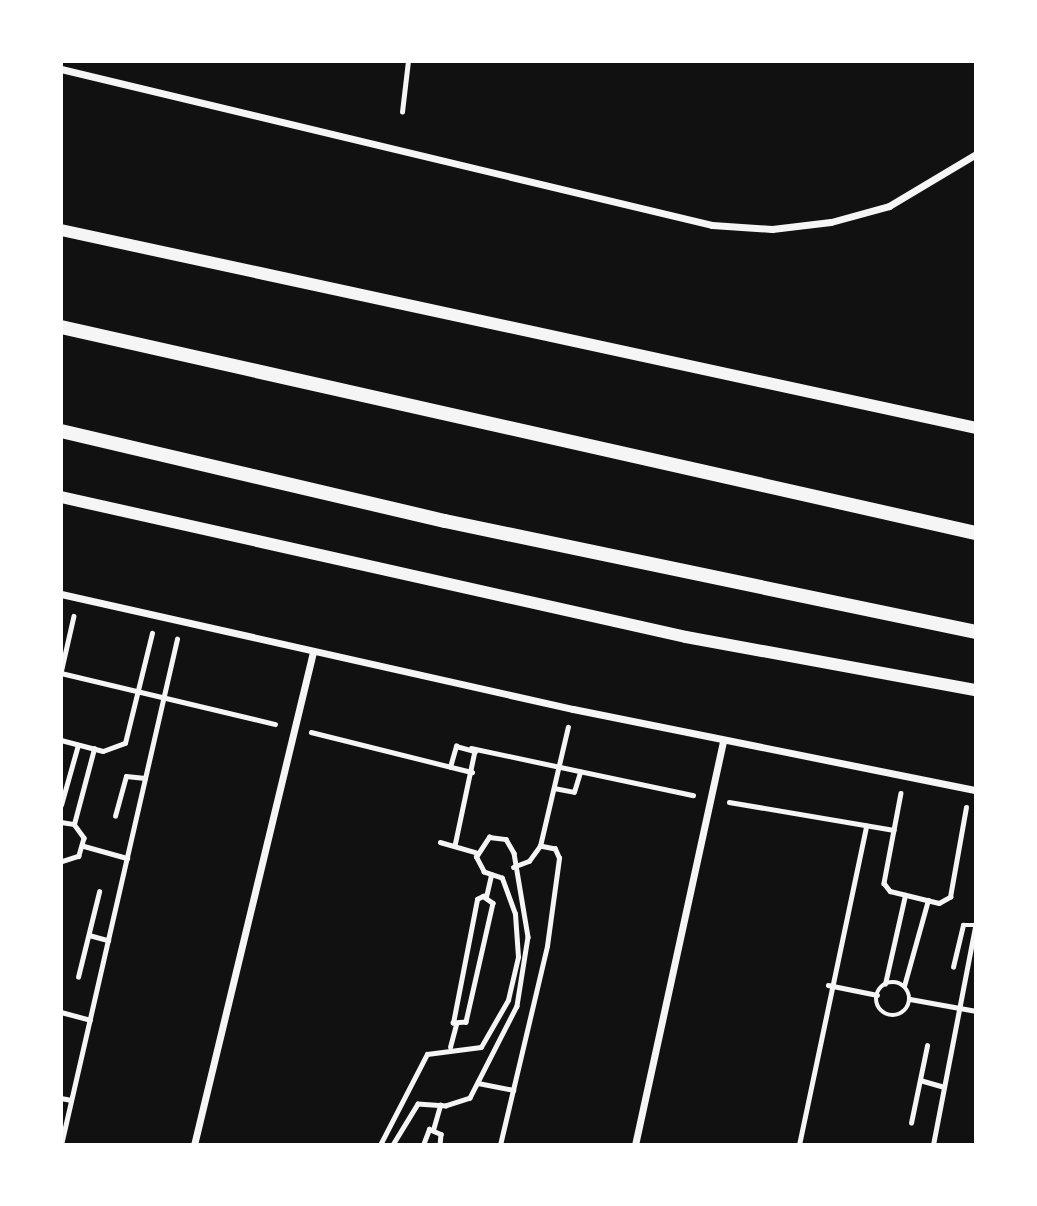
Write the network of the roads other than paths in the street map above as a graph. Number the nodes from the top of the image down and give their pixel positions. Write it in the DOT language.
graph roads {
  1 [pos="61,69"];
  2 [pos="976,154"];
  3 [pos="61,230"];
  4 [pos="61,327"];
  5 [pos="976,428"];
  6 [pos="61,431"];
  7 [pos="61,497"];
  8 [pos="976,533"];
  9 [pos="61,594"];
  10 [pos="976,632"];
  11 [pos="313,652"];
  12 [pos="976,690"];
  13 [pos="723,741"];
  14 [pos="973,789"];
  15 [pos="194,1145"];
  16 [pos="635,1145"];
  1 -- 2 [label="street"];
  3 -- 5 [label="street"];
  4 -- 8 [label="main road"];
  6 -- 10 [label="main road"];
  7 -- 12 [label="street"];
  9 -- 11 [label="street"];
  11 -- 13 [label="street"];
  11 -- 15 [label="street"];
  13 -- 14 [label="street"];
  13 -- 16 [label="street"];
}
